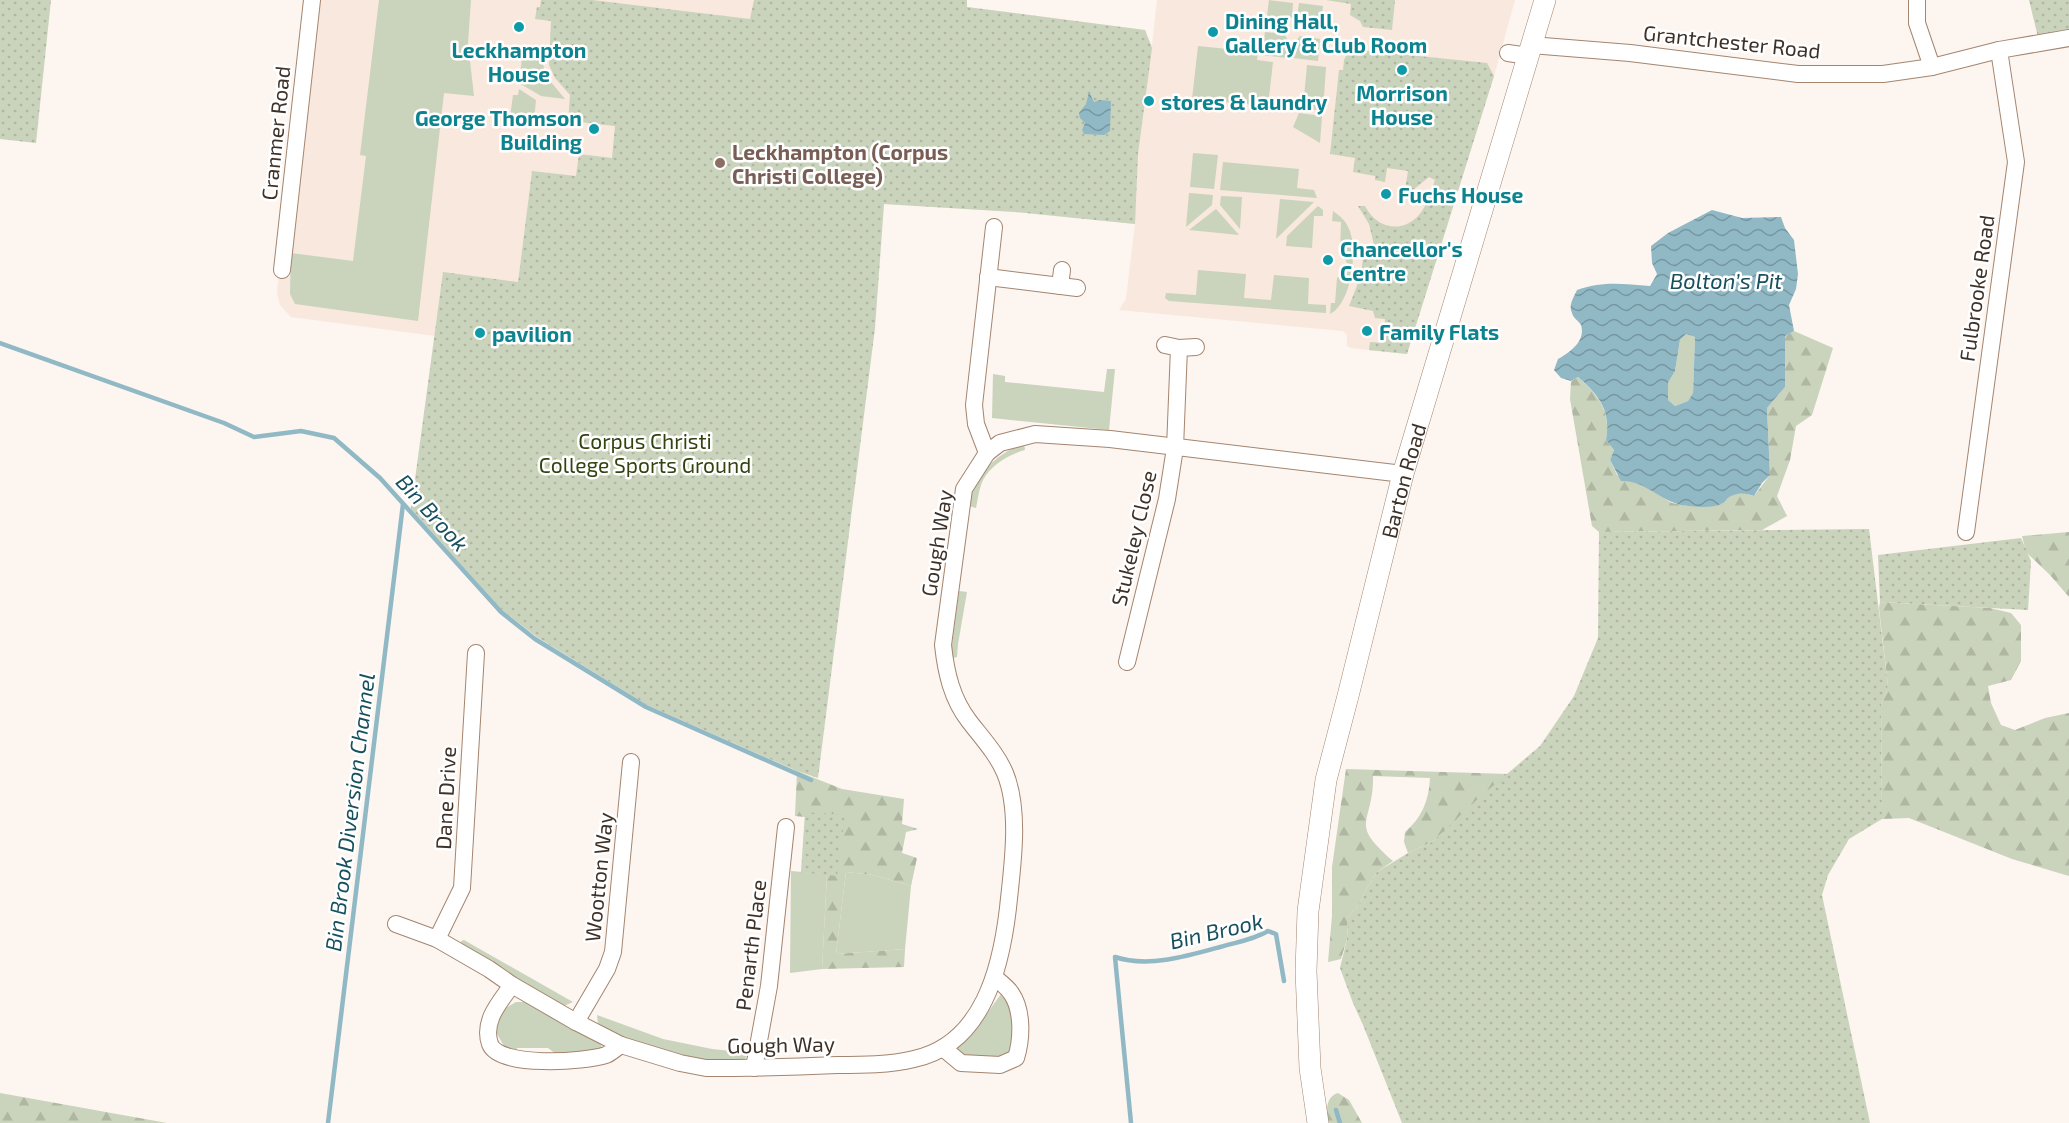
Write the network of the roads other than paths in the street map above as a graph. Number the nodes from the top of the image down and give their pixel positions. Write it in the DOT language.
graph roads {
  1 [pos="312,0"];
  2 [pos="1545,0"];
  3 [pos="1917,0"];
  4 [pos="2069,38"];
  5 [pos="1999,50"];
  6 [pos="1522,51"];
  7 [pos="1932,67"];
  8 [pos="994,228"];
  9 [pos="282,270"];
  10 [pos="988,277"];
  11 [pos="1066,281"];
  12 [pos="1180,347"];
  13 [pos="1175,448"];
  14 [pos="987,453"];
  15 [pos="1402,474"];
  16 [pos="1966,532"];
  17 [pos="476,653"];
  18 [pos="1127,662"];
  19 [pos="631,762"];
  20 [pos="786,827"];
  21 [pos="396,924"];
  22 [pos="437,939"];
  23 [pos="994,976"];
  24 [pos="512,986"];
  25 [pos="576,1022"];
  26 [pos="621,1045"];
  27 [pos="943,1048"];
  28 [pos="754,1068"];
  29 [pos="1318,1123"];
  1 -- 9 [label="street, Cranmer Road"];
  2 -- 6 [label="main road, Barton Road"];
  3 -- 7 [label="street"];
  4 -- 5 [label="street, Grantchester Road"];
  5 -- 7 [label="street, Grantchester Road"];
  5 -- 16 [label="street, Fulbrooke Road"];
  6 -- 7 [label="street, Grantchester Road"];
  6 -- 15 [label="main road, Barton Road"];
  8 -- 10 [label="street"];
  10 -- 11 [label="street"];
  10 -- 14 [label="street"];
  12 -- 13 [label="street, Stukeley Close"];
  13 -- 14 [label="street"];
  13 -- 15 [label="street"];
  13 -- 18 [label="street, Stukeley Close"];
  14 -- 23 [label="street, Gough Way"];
  15 -- 29 [label="main road, Barton Road"];
  17 -- 22 [label="street, Dane Drive"];
  19 -- 25 [label="street, Wootton Way"];
  20 -- 28 [label="street, Penarth Place"];
  21 -- 22 [label="street, Gough Way"];
  22 -- 24 [label="street, Gough Way"];
  23 -- 27 [label="street, Gough Way"];
  23 -- 27 [label="street"];
  24 -- 25 [label="street, Gough Way"];
  24 -- 26 [label="street"];
  25 -- 26 [label="street, Gough Way"];
  26 -- 28 [label="street, Gough Way"];
  27 -- 28 [label="street, Gough Way"];
}
